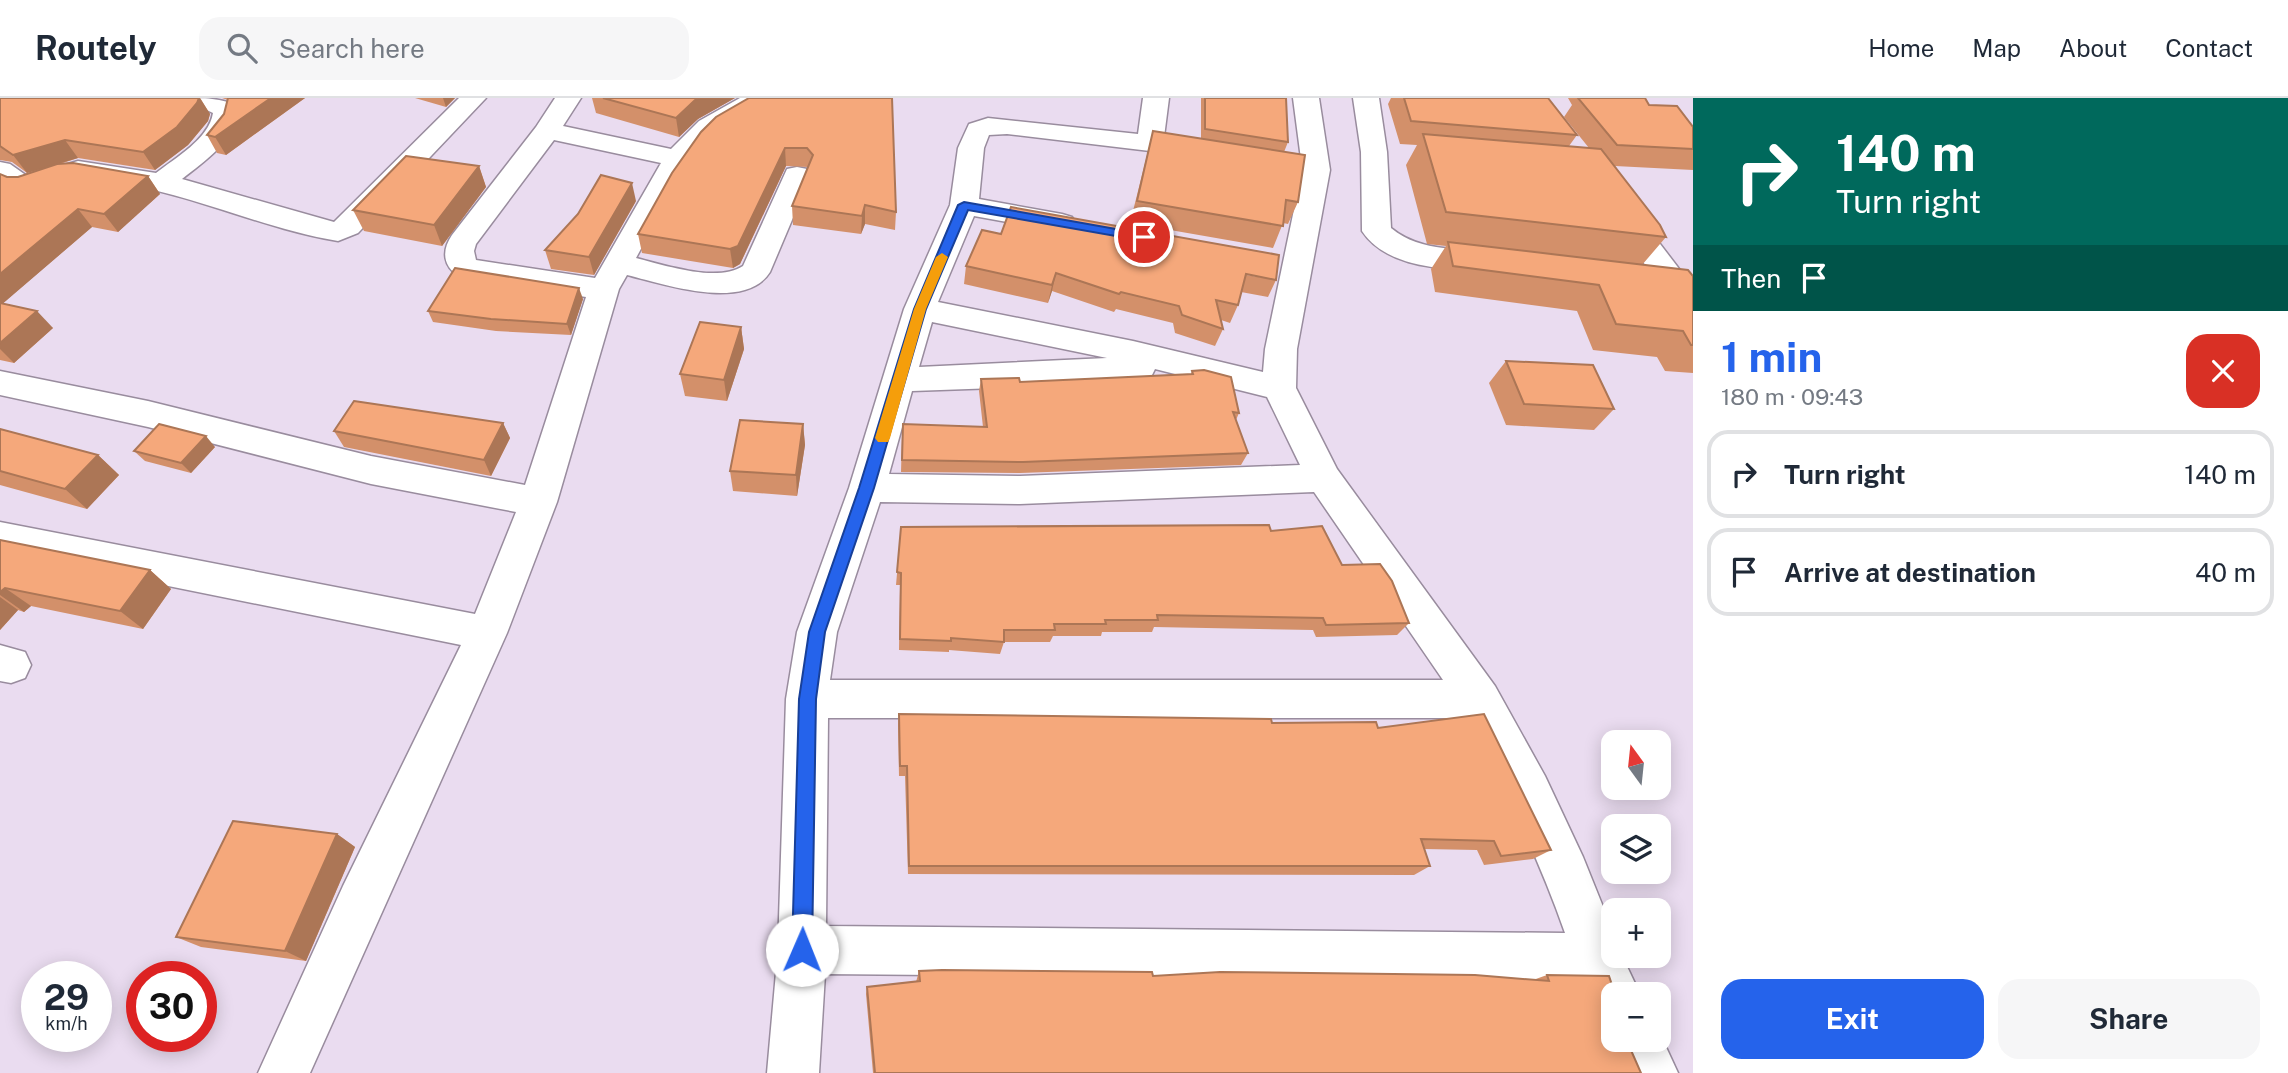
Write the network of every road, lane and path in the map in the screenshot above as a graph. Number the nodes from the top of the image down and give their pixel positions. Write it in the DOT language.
graph roads {
  1 [pos="201,98"];
  2 [pos="472,98"];
  3 [pos="568,98"];
  4 [pos="759,98"];
  5 [pos="1156,98"];
  6 [pos="1307,98"];
  7 [pos="1366,98"];
  8 [pos="548,131"];
  9 [pos="1150,143"];
  10 [pos="677,158"];
  11 [pos="0,170"];
  12 [pos="1316,170"];
  13 [pos="797,175"];
  14 [pos="162,182"];
  15 [pos="1605,192"];
  16 [pos="964,205"];
  17 [pos="1084,227"];
  18 [pos="1516,266"];
  19 [pos="612,277"];
  20 [pos="1637,280"];
  21 [pos="1685,297"];
  22 [pos="920,309"];
  23 [pos="1183,364"];
  24 [pos="901,380"];
  25 [pos="0,383"];
  26 [pos="1279,387"];
  27 [pos="1324,478"];
  28 [pos="867,488"];
  29 [pos="539,502"];
  30 [pos="0,537"];
  31 [pos="487,633"];
  32 [pos="807,699"];
  33 [pos="1480,699"];
  34 [pos="802,950"];
  35 [pos="1606,975"];
  36 [pos="1642,1052"];
  37 [pos="284,1073"];
  38 [pos="793,1073"];
  39 [pos="1652,1073"];
  1 -- 14 [label="street"];
  2 -- 14 [label="street"];
  3 -- 8 [label="street"];
  4 -- 10 [label="street"];
  5 -- 9 [label="street"];
  6 -- 12 [label="street"];
  7 -- 18 [label="street"];
  8 -- 10 [label="street"];
  8 -- 19 [label="street"];
  9 -- 12 [label="street"];
  9 -- 16 [label="street"];
  10 -- 19 [label="street"];
  11 -- 14 [label="street"];
  12 -- 26 [label="street"];
  13 -- 19 [label="street"];
  15 -- 21 [label="street"];
  16 -- 17 [label="street"];
  16 -- 22 [label="street"];
  19 -- 29 [label="street"];
  20 -- 21 [label="street"];
  22 -- 23 [label="street"];
  22 -- 24 [label="street"];
  23 -- 24 [label="street"];
  23 -- 26 [label="street"];
  24 -- 28 [label="street"];
  25 -- 29 [label="street"];
  26 -- 27 [label="street"];
  27 -- 28 [label="street"];
  27 -- 33 [label="street"];
  28 -- 32 [label="street"];
  29 -- 31 [label="street"];
  30 -- 31 [label="street"];
  31 -- 37 [label="street"];
  32 -- 33 [label="street"];
  32 -- 34 [label="street"];
  33 -- 35 [label="street"];
  34 -- 35 [label="street"];
  34 -- 38 [label="street"];
  36 -- 39 [label="street"];
}
